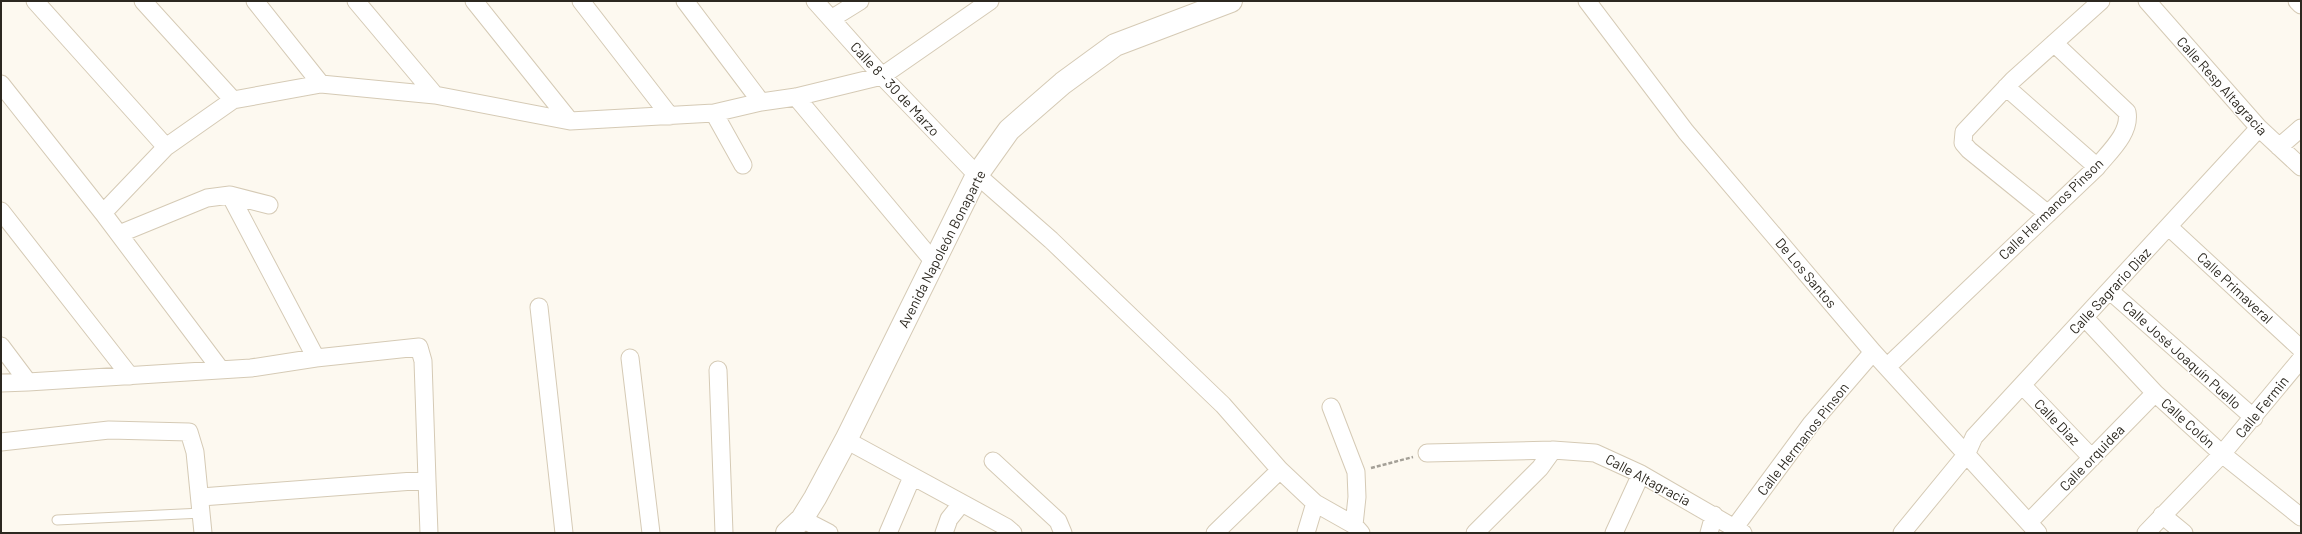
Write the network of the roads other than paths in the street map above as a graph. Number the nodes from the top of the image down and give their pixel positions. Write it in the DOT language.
graph roads {
  1 [pos="36,1"];
  2 [pos="143,1"];
  3 [pos="255,1"];
  4 [pos="356,1"];
  5 [pos="474,1"];
  6 [pos="581,1"];
  7 [pos="685,1"];
  8 [pos="815,1"];
  9 [pos="860,1"];
  10 [pos="990,1"];
  11 [pos="1232,1"];
  12 [pos="1586,1"];
  13 [pos="2100,1"];
  14 [pos="2147,1"];
  15 [pos="2297,1"];
  16 [pos="2301,5"];
  17 [pos="831,19"];
  18 [pos="2054,43"];
  19 [pos="882,76"];
  20 [pos="1,84"];
  21 [pos="321,84"];
  22 [pos="2006,87"];
  23 [pos="435,95"];
  24 [pos="796,97"];
  25 [pos="233,100"];
  26 [pos="761,102"];
  27 [pos="714,113"];
  28 [pos="670,116"];
  29 [pos="570,121"];
  30 [pos="2259,128"];
  31 [pos="2301,128"];
  32 [pos="166,147"];
  33 [pos="2279,147"];
  34 [pos="743,165"];
  35 [pos="2096,167"];
  36 [pos="2301,167"];
  37 [pos="977,175"];
  38 [pos="230,196"];
  39 [pos="269,205"];
  40 [pos="1,211"];
  41 [pos="103,213"];
  42 [pos="2048,214"];
  43 [pos="2169,227"];
  44 [pos="119,234"];
  45 [pos="934,262"];
  46 [pos="2110,291"];
  47 [pos="539,307"];
  48 [pos="2085,318"];
  49 [pos="1,346"];
  50 [pos="2301,349"];
  51 [pos="1873,352"];
  52 [pos="316,358"];
  53 [pos="630,358"];
  54 [pos="2301,359"];
  55 [pos="1887,367"];
  56 [pos="221,370"];
  57 [pos="718,370"];
  58 [pos="130,376"];
  59 [pos="28,382"];
  60 [pos="1,383"];
  61 [pos="2023,386"];
  62 [pos="2155,393"];
  63 [pos="1331,407"];
  64 [pos="2254,418"];
  65 [pos="846,440"];
  66 [pos="1,442"];
  67 [pos="1553,450"];
  68 [pos="1427,453"];
  69 [pos="2222,454"];
  70 [pos="1966,455"];
  71 [pos="2092,458"];
  72 [pos="993,461"];
  73 [pos="1280,470"];
  74 [pos="1640,474"];
  75 [pos="912,477"];
  76 [pos="427,480"];
  77 [pos="1315,503"];
  78 [pos="961,504"];
  79 [pos="201,505"];
  80 [pos="2162,515"];
  81 [pos="1714,516"];
  82 [pos="2301,517"];
  83 [pos="57,520"];
  84 [pos="795,526"];
  85 [pos="2033,528"];
  86 [pos="1357,529"];
  87 [pos="1739,530"];
  88 [pos="203,533"];
  89 [pos="429,533"];
  90 [pos="564,533"];
  91 [pos="651,533"];
  92 [pos="724,533"];
  93 [pos="829,533"];
  94 [pos="888,533"];
  95 [pos="944,533"];
  96 [pos="1013,533"];
  97 [pos="1063,533"];
  98 [pos="1215,533"];
  99 [pos="1306,533"];
  100 [pos="1474,533"];
  101 [pos="1614,533"];
  102 [pos="1709,533"];
  103 [pos="1902,533"];
  104 [pos="2146,533"];
  105 [pos="2184,533"];
  1 -- 32 [label="street"];
  2 -- 25 [label="street"];
  3 -- 21 [label="street"];
  4 -- 23 [label="street"];
  5 -- 29 [label="street"];
  6 -- 28 [label="street"];
  7 -- 26 [label="street"];
  8 -- 17 [label="street, Calle 8 - 30 de Marzo"];
  9 -- 17 [label="street"];
  10 -- 19 [label="street"];
  11 -- 37 [label="main road, Avenida Napoleón Bonaparte"];
  12 -- 51 [label="street, De Los Santos"];
  13 -- 18 [label="street"];
  14 -- 30 [label="street, Calle Resp Altagracia"];
  15 -- 16 [label="street"];
  17 -- 19 [label="street, Calle 8 - 30 de Marzo"];
  18 -- 22 [label="street"];
  18 -- 35 [label="street, Calle Hermanos Pinson"];
  19 -- 24 [label="street"];
  19 -- 37 [label="street, Calle 8 - 30 de Marzo"];
  20 -- 41 [label="street"];
  21 -- 23 [label="street"];
  21 -- 25 [label="street"];
  22 -- 35 [label="street"];
  22 -- 42 [label="street"];
  23 -- 29 [label="street"];
  24 -- 26 [label="street"];
  24 -- 45 [label="street"];
  25 -- 32 [label="street"];
  26 -- 27 [label="street"];
  27 -- 28 [label="street"];
  27 -- 34 [label="street"];
  28 -- 29 [label="street"];
  30 -- 33 [label="street, Calle Resp Altagracia"];
  30 -- 43 [label="street, Calle Sagrario Diaz"];
  31 -- 33 [label="street"];
  32 -- 41 [label="street"];
  33 -- 36 [label="street, Calle Resp Altagracia"];
  35 -- 42 [label="street, Calle Hermanos Pinson"];
  37 -- 45 [label="main road, Avenida Napoleón Bonaparte"];
  37 -- 73 [label="street, Calle 8 - 30 de Marzo"];
  38 -- 39 [label="street"];
  38 -- 44 [label="street"];
  38 -- 52 [label="street"];
  40 -- 58 [label="street"];
  41 -- 44 [label="street"];
  42 -- 55 [label="street, Calle Hermanos Pinson"];
  43 -- 46 [label="street, Calle Sagrario Diaz"];
  43 -- 50 [label="street, Calle Primaveral"];
  44 -- 56 [label="street"];
  45 -- 65 [label="main road, Avenida Napoleón Bonaparte"];
  46 -- 48 [label="street, Calle Sagrario Diaz"];
  46 -- 64 [label="street, Calle José Joaquín Puello"];
  47 -- 90 [label="street"];
  48 -- 61 [label="street, Calle Sagrario Diaz"];
  48 -- 62 [label="street, Calle Colón"];
  49 -- 59 [label="street"];
  51 -- 55 [label="street, De Los Santos"];
  51 -- 87 [label="street, Calle Hermanos Pinson"];
  52 -- 56 [label="street"];
  52 -- 76 [label="street"];
  53 -- 91 [label="street"];
  54 -- 64 [label="street, Calle Fermin"];
  55 -- 70 [label="street, De Los Santos"];
  56 -- 58 [label="street"];
  57 -- 92 [label="street"];
  58 -- 59 [label="street"];
  59 -- 60 [label="street"];
  61 -- 70 [label="street, Calle Sagrario Diaz"];
  61 -- 71 [label="street, Calle Diaz"];
  62 -- 69 [label="street, Calle Colón"];
  62 -- 71 [label="street, Calle orquidea"];
  63 -- 86 [label="street"];
  64 -- 69 [label="street, Calle Fermin"];
  65 -- 75 [label="street"];
  65 -- 84 [label="main road, Avenida Napoleón Bonaparte"];
  66 -- 79 [label="street"];
  67 -- 68 [label="street, Calle Altagracia"];
  67 -- 74 [label="street, Calle Altagracia"];
  67 -- 100 [label="street"];
  69 -- 80 [label="street, Calle Fermin"];
  69 -- 82 [label="street, Calle Colón"];
  70 -- 85 [label="street, De Los Santos"];
  70 -- 103 [label="street, Calle Sagrario Diaz"];
  71 -- 85 [label="street, Calle orquidea"];
  72 -- 97 [label="street"];
  73 -- 77 [label="street, Calle 8 - 30 de Marzo"];
  73 -- 98 [label="street"];
  74 -- 81 [label="street, Calle Altagracia"];
  74 -- 101 [label="street"];
  75 -- 78 [label="street"];
  75 -- 94 [label="street"];
  76 -- 79 [label="street"];
  76 -- 89 [label="street"];
  77 -- 86 [label="street, Calle 8 - 30 de Marzo"];
  77 -- 99 [label="street"];
  78 -- 95 [label="street"];
  78 -- 96 [label="street"];
  79 -- 83 [label="lane"];
  79 -- 88 [label="street"];
  80 -- 104 [label="street, Calle Fermin"];
  80 -- 105 [label="street"];
  81 -- 87 [label="street, Calle Altagracia"];
  81 -- 102 [label="street"];
  84 -- 93 [label="street"];
}
